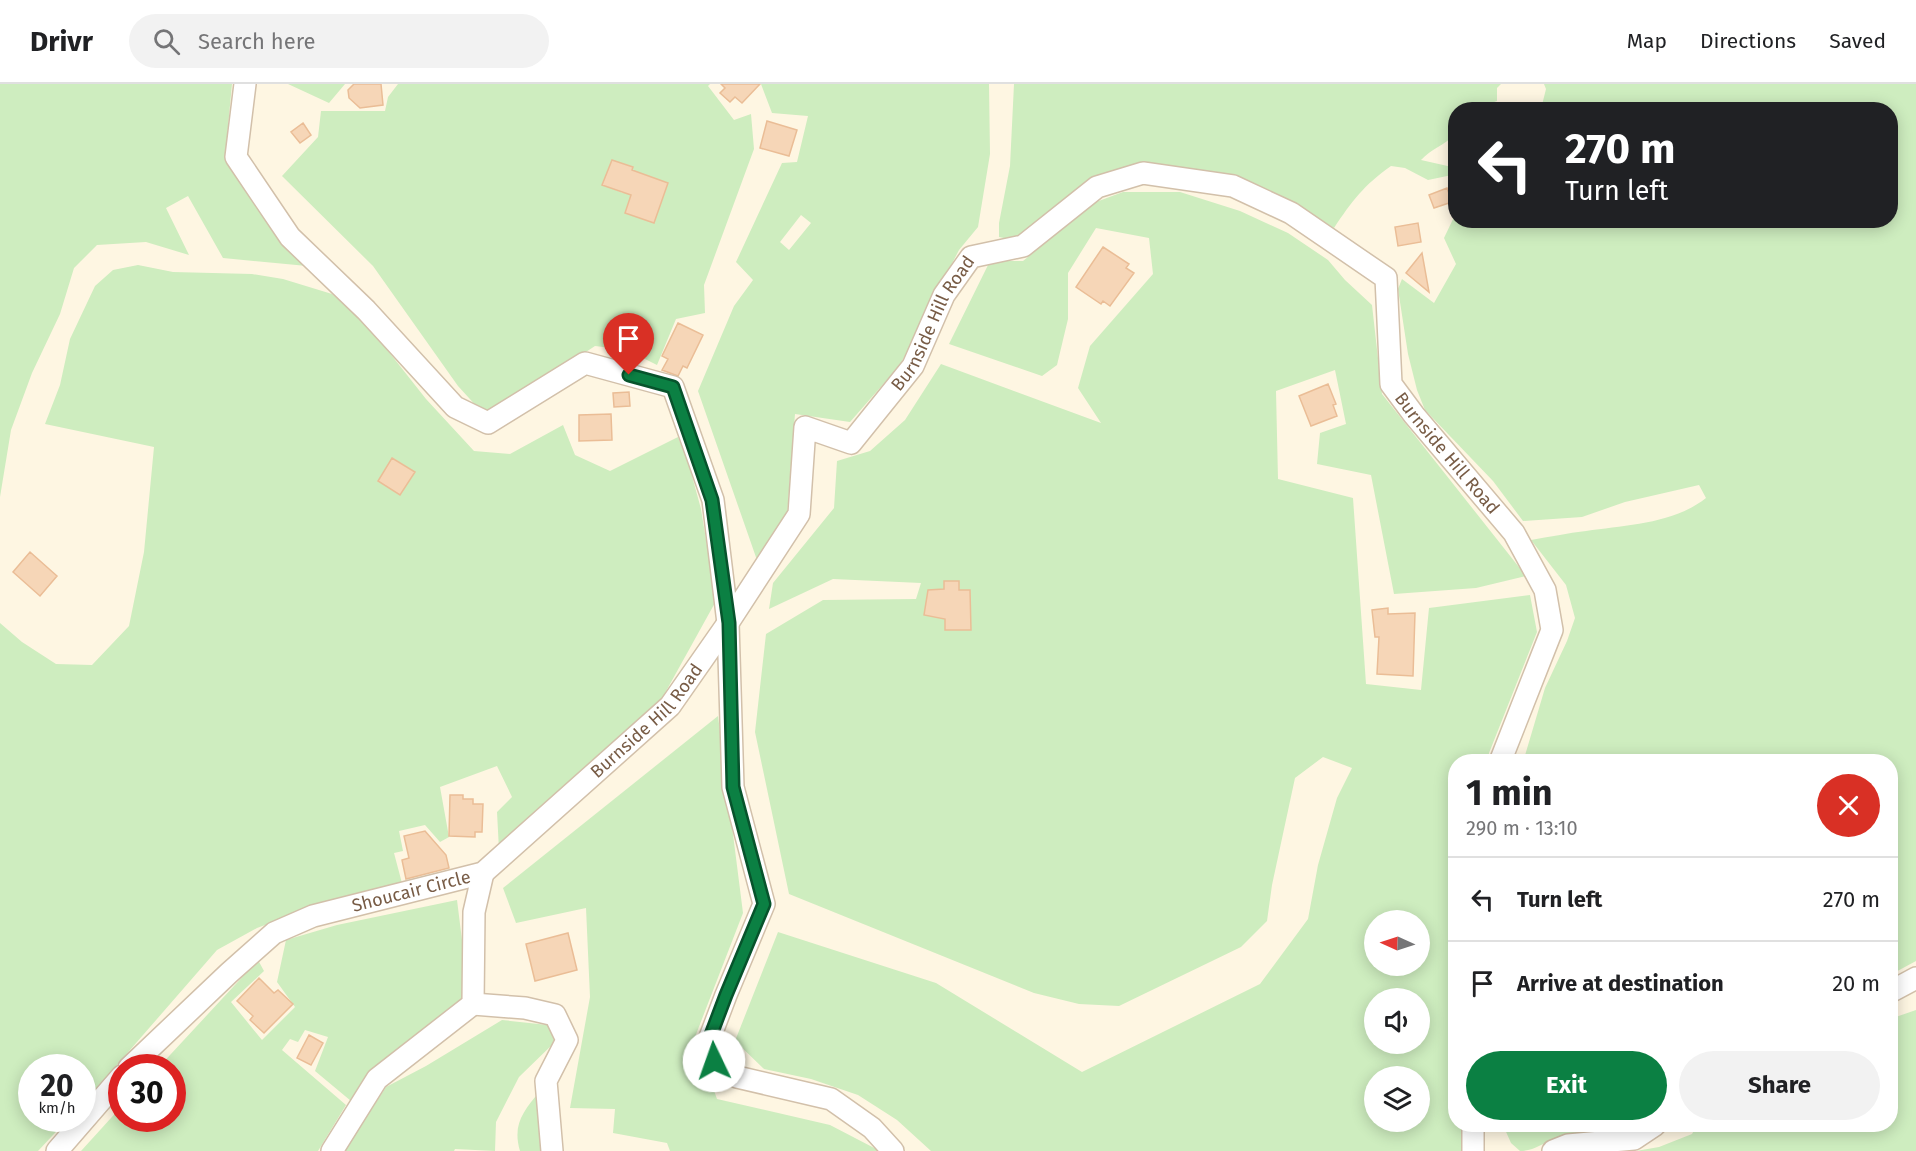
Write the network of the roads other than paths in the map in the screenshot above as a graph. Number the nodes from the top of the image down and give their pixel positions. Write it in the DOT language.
graph roads {
  1 [pos="245,84"];
  2 [pos="729,623"];
  3 [pos="1503,754"];
  4 [pos="483,873"];
  5 [pos="1916,978"];
  6 [pos="1898,988"];
  7 [pos="473,1004"];
  8 [pos="144,1054"];
  9 [pos="108,1092"];
  10 [pos="1473,1132"];
  11 [pos="1645,1132"];
  12 [pos="57,1151"];
  13 [pos="332,1151"];
  14 [pos="552,1151"];
  15 [pos="893,1151"];
  16 [pos="1473,1151"];
  17 [pos="1553,1151"];
  1 -- 2 [label="street"];
  2 -- 3 [label="street, Burnside Hill Road"];
  2 -- 4 [label="street, Burnside Hill Road"];
  2 -- 15 [label="street"];
  4 -- 7 [label="street, Shoucair Circle"];
  4 -- 8 [label="street, Shoucair Circle"];
  5 -- 6 [label="street"];
  7 -- 13 [label="street"];
  7 -- 14 [label="street"];
  9 -- 12 [label="street"];
  10 -- 16 [label="street"];
  11 -- 17 [label="street"];
}
